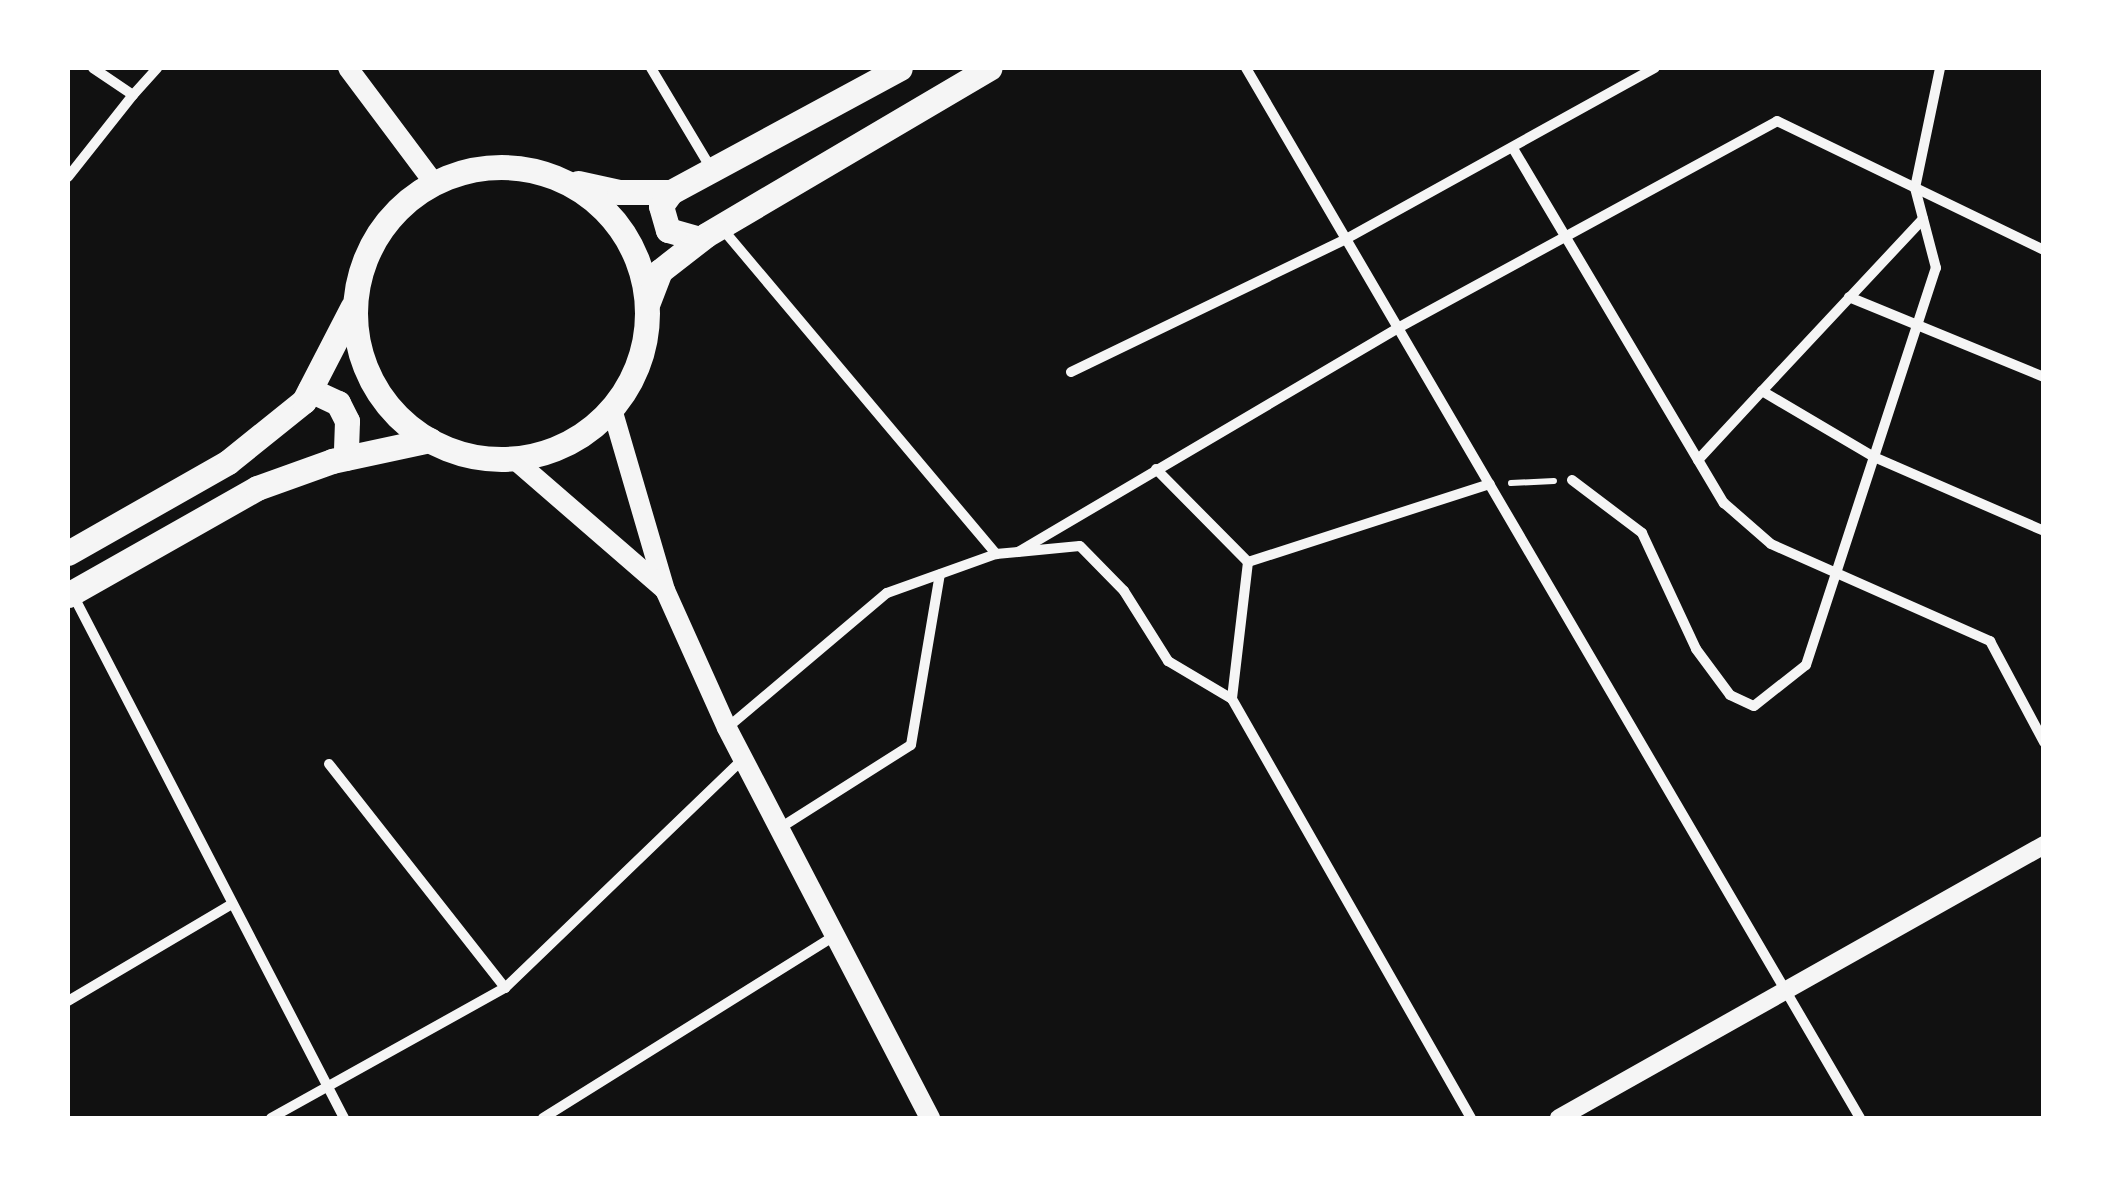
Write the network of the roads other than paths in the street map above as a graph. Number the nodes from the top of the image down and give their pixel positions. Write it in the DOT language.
graph roads {
  1 [pos="93,68"];
  2 [pos="156,68"];
  3 [pos="348,68"];
  4 [pos="651,68"];
  5 [pos="900,68"];
  6 [pos="989,68"];
  7 [pos="1246,68"];
  8 [pos="1656,68"];
  9 [pos="1940,68"];
  10 [pos="133,95"];
  11 [pos="1514,150"];
  12 [pos="714,174"];
  13 [pos="68,177"];
  14 [pos="558,178"];
  15 [pos="434,183"];
  16 [pos="1916,188"];
  17 [pos="671,192"];
  18 [pos="1924,219"];
  19 [pos="710,233"];
  20 [pos="1346,238"];
  21 [pos="1564,241"];
  22 [pos="2044,250"];
  23 [pos="1848,296"];
  24 [pos="648,302"];
  25 [pos="355,304"];
  26 [pos="1918,325"];
  27 [pos="1398,328"];
  28 [pos="1070,372"];
  29 [pos="2044,378"];
  30 [pos="310,390"];
  31 [pos="1762,392"];
  32 [pos="612,409"];
  33 [pos="430,440"];
  34 [pos="1874,457"];
  35 [pos="346,458"];
  36 [pos="514,459"];
  37 [pos="1698,460"];
  38 [pos="1156,469"];
  39 [pos="1572,480"];
  40 [pos="1490,484"];
  41 [pos="2044,532"];
  42 [pos="1018,552"];
  43 [pos="68,553"];
  44 [pos="996,554"];
  45 [pos="1248,562"];
  46 [pos="1836,572"];
  47 [pos="940,574"];
  48 [pos="665,590"];
  49 [pos="70,594"];
  50 [pos="1232,699"];
  51 [pos="727,728"];
  52 [pos="2044,742"];
  53 [pos="743,759"];
  54 [pos="329,764"];
  55 [pos="779,829"];
  56 [pos="2044,845"];
  57 [pos="232,904"];
  58 [pos="835,936"];
  59 [pos="505,988"];
  60 [pos="1787,990"];
  61 [pos="68,1001"];
  62 [pos="327,1086"];
  63 [pos="272,1118"];
  64 [pos="344,1118"];
  65 [pos="543,1118"];
  66 [pos="930,1118"];
  67 [pos="1472,1118"];
  68 [pos="1559,1118"];
  69 [pos="1860,1118"];
  1 -- 10 [label="street"];
  2 -- 10 [label="street"];
  3 -- 15 [label="main road"];
  4 -- 12 [label="street"];
  5 -- 12 [label="main road"];
  6 -- 19 [label="main road"];
  7 -- 20 [label="street"];
  8 -- 11 [label="street"];
  9 -- 16 [label="street"];
  10 -- 13 [label="street"];
  11 -- 20 [label="street"];
  11 -- 21 [label="street"];
  12 -- 17 [label="main road"];
  14 -- 15 [label="main road"];
  14 -- 17 [label="main road"];
  14 -- 24 [label="main road"];
  15 -- 25 [label="main road"];
  16 -- 18 [label="street"];
  16 -- 21 [label="street"];
  16 -- 22 [label="street"];
  17 -- 19 [label="main road"];
  18 -- 23 [label="street"];
  18 -- 26 [label="street"];
  19 -- 24 [label="main road"];
  19 -- 44 [label="street"];
  20 -- 27 [label="street"];
  20 -- 28 [label="street"];
  21 -- 27 [label="street"];
  21 -- 37 [label="street"];
  23 -- 26 [label="street"];
  23 -- 31 [label="street"];
  24 -- 32 [label="main road"];
  25 -- 30 [label="main road"];
  25 -- 33 [label="main road"];
  26 -- 29 [label="street"];
  26 -- 34 [label="street"];
  27 -- 38 [label="street"];
  27 -- 40 [label="street"];
  30 -- 35 [label="main road"];
  30 -- 43 [label="main road"];
  31 -- 34 [label="street"];
  31 -- 37 [label="street"];
  32 -- 36 [label="main road"];
  32 -- 48 [label="main road"];
  33 -- 35 [label="main road"];
  33 -- 36 [label="main road"];
  34 -- 41 [label="street"];
  34 -- 46 [label="street"];
  35 -- 49 [label="main road"];
  36 -- 48 [label="main road"];
  37 -- 46 [label="street"];
  38 -- 42 [label="street"];
  38 -- 45 [label="street"];
  39 -- 46 [label="street"];
  40 -- 45 [label="street"];
  40 -- 60 [label="street"];
  42 -- 44 [label="street"];
  42 -- 50 [label="street"];
  44 -- 47 [label="street"];
  45 -- 50 [label="street"];
  46 -- 52 [label="street"];
  47 -- 51 [label="street"];
  47 -- 55 [label="street"];
  48 -- 51 [label="main road"];
  49 -- 57 [label="street"];
  50 -- 67 [label="street"];
  51 -- 53 [label="main road"];
  53 -- 55 [label="main road"];
  53 -- 59 [label="street"];
  54 -- 59 [label="street"];
  55 -- 58 [label="main road"];
  56 -- 60 [label="street"];
  57 -- 61 [label="street"];
  57 -- 62 [label="street"];
  58 -- 65 [label="street"];
  58 -- 66 [label="main road"];
  59 -- 62 [label="street"];
  60 -- 68 [label="street"];
  60 -- 69 [label="street"];
  62 -- 63 [label="street"];
  62 -- 64 [label="street"];
}
